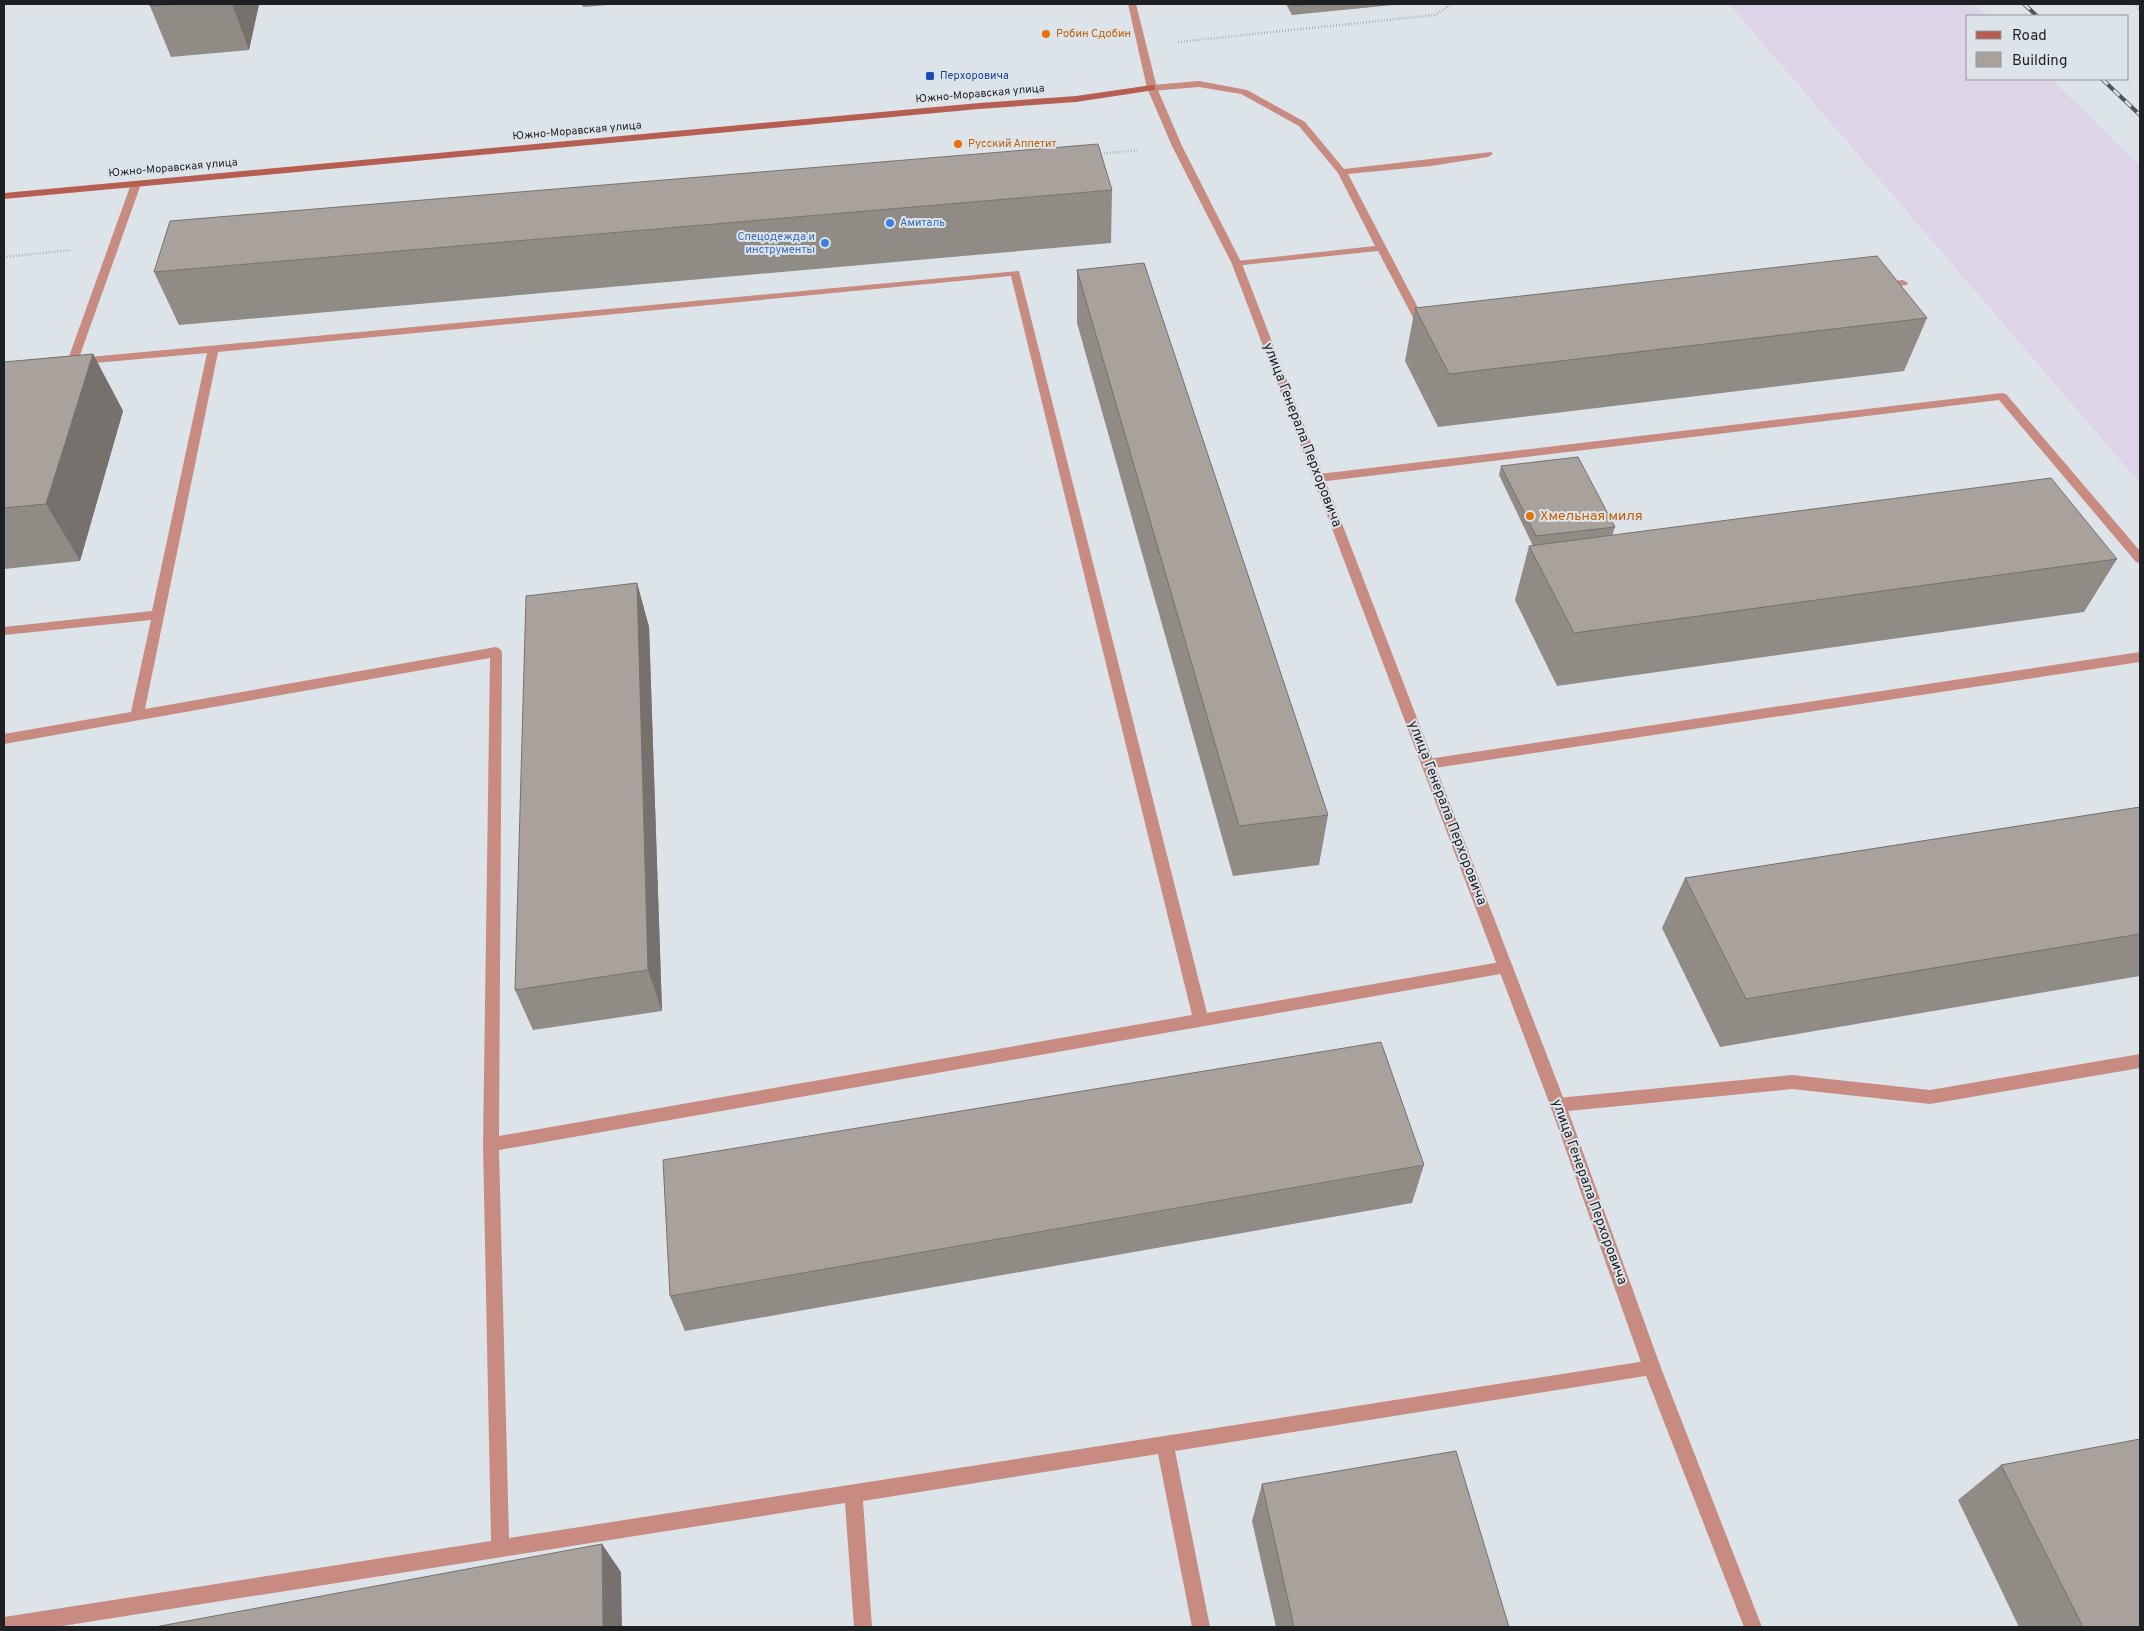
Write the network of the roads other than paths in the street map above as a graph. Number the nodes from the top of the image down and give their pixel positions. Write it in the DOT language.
graph roads {
  1 [pos="1132,4"];
  2 [pos="1152,88"];
  3 [pos="1488,154"];
  4 [pos="1342,172"];
  5 [pos="136,184"];
  6 [pos="4,196"];
  7 [pos="1382,248"];
  8 [pos="1237,264"];
  9 [pos="1903,283"];
  10 [pos="1873,286"];
  11 [pos="1428,336"];
  12 [pos="213,349"];
  13 [pos="1319,478"];
  14 [pos="2140,559"];
  15 [pos="158,615"];
  16 [pos="4,631"];
  17 [pos="2140,657"];
  18 [pos="137,716"];
  19 [pos="4,739"];
  20 [pos="1428,764"];
  21 [pos="1506,967"];
  22 [pos="1202,1020"];
  23 [pos="2140,1061"];
  24 [pos="1558,1104"];
  25 [pos="491,1144"];
  26 [pos="1652,1368"];
  27 [pos="1165,1444"];
  28 [pos="853,1493"];
  29 [pos="500,1548"];
  30 [pos="4,1626"];
  31 [pos="863,1627"];
  32 [pos="1201,1627"];
  33 [pos="1753,1627"];
  1 -- 2 [label="street, улица Генерала Перхоровича"];
  2 -- 4 [label="street"];
  2 -- 5 [label="main road, Южно-Моравская улица"];
  2 -- 8 [label="street, улица Генерала Перхоровича"];
  3 -- 4 [label="street"];
  4 -- 7 [label="street"];
  5 -- 6 [label="main road, Южно-Моравская улица"];
  5 -- 12 [label="lane"];
  7 -- 8 [label="street"];
  7 -- 11 [label="street"];
  8 -- 13 [label="street, улица Генерала Перхоровича"];
  9 -- 10 [label="street"];
  12 -- 15 [label="street"];
  12 -- 22 [label="street"];
  13 -- 14 [label="street"];
  13 -- 20 [label="street, улица Генерала Перхоровича"];
  15 -- 16 [label="street"];
  15 -- 18 [label="street"];
  17 -- 20 [label="street"];
  18 -- 19 [label="street"];
  18 -- 25 [label="street"];
  20 -- 21 [label="street, улица Генерала Перхоровича"];
  21 -- 22 [label="street"];
  21 -- 24 [label="street, улица Генерала Перхоровича"];
  22 -- 25 [label="street"];
  23 -- 24 [label="street"];
  24 -- 26 [label="street, улица Генерала Перхоровича"];
  25 -- 29 [label="street"];
  26 -- 27 [label="street"];
  26 -- 33 [label="street, улица Генерала Перхоровича"];
  27 -- 28 [label="street"];
  27 -- 32 [label="street"];
  28 -- 29 [label="street"];
  28 -- 31 [label="street"];
  29 -- 30 [label="street"];
}
